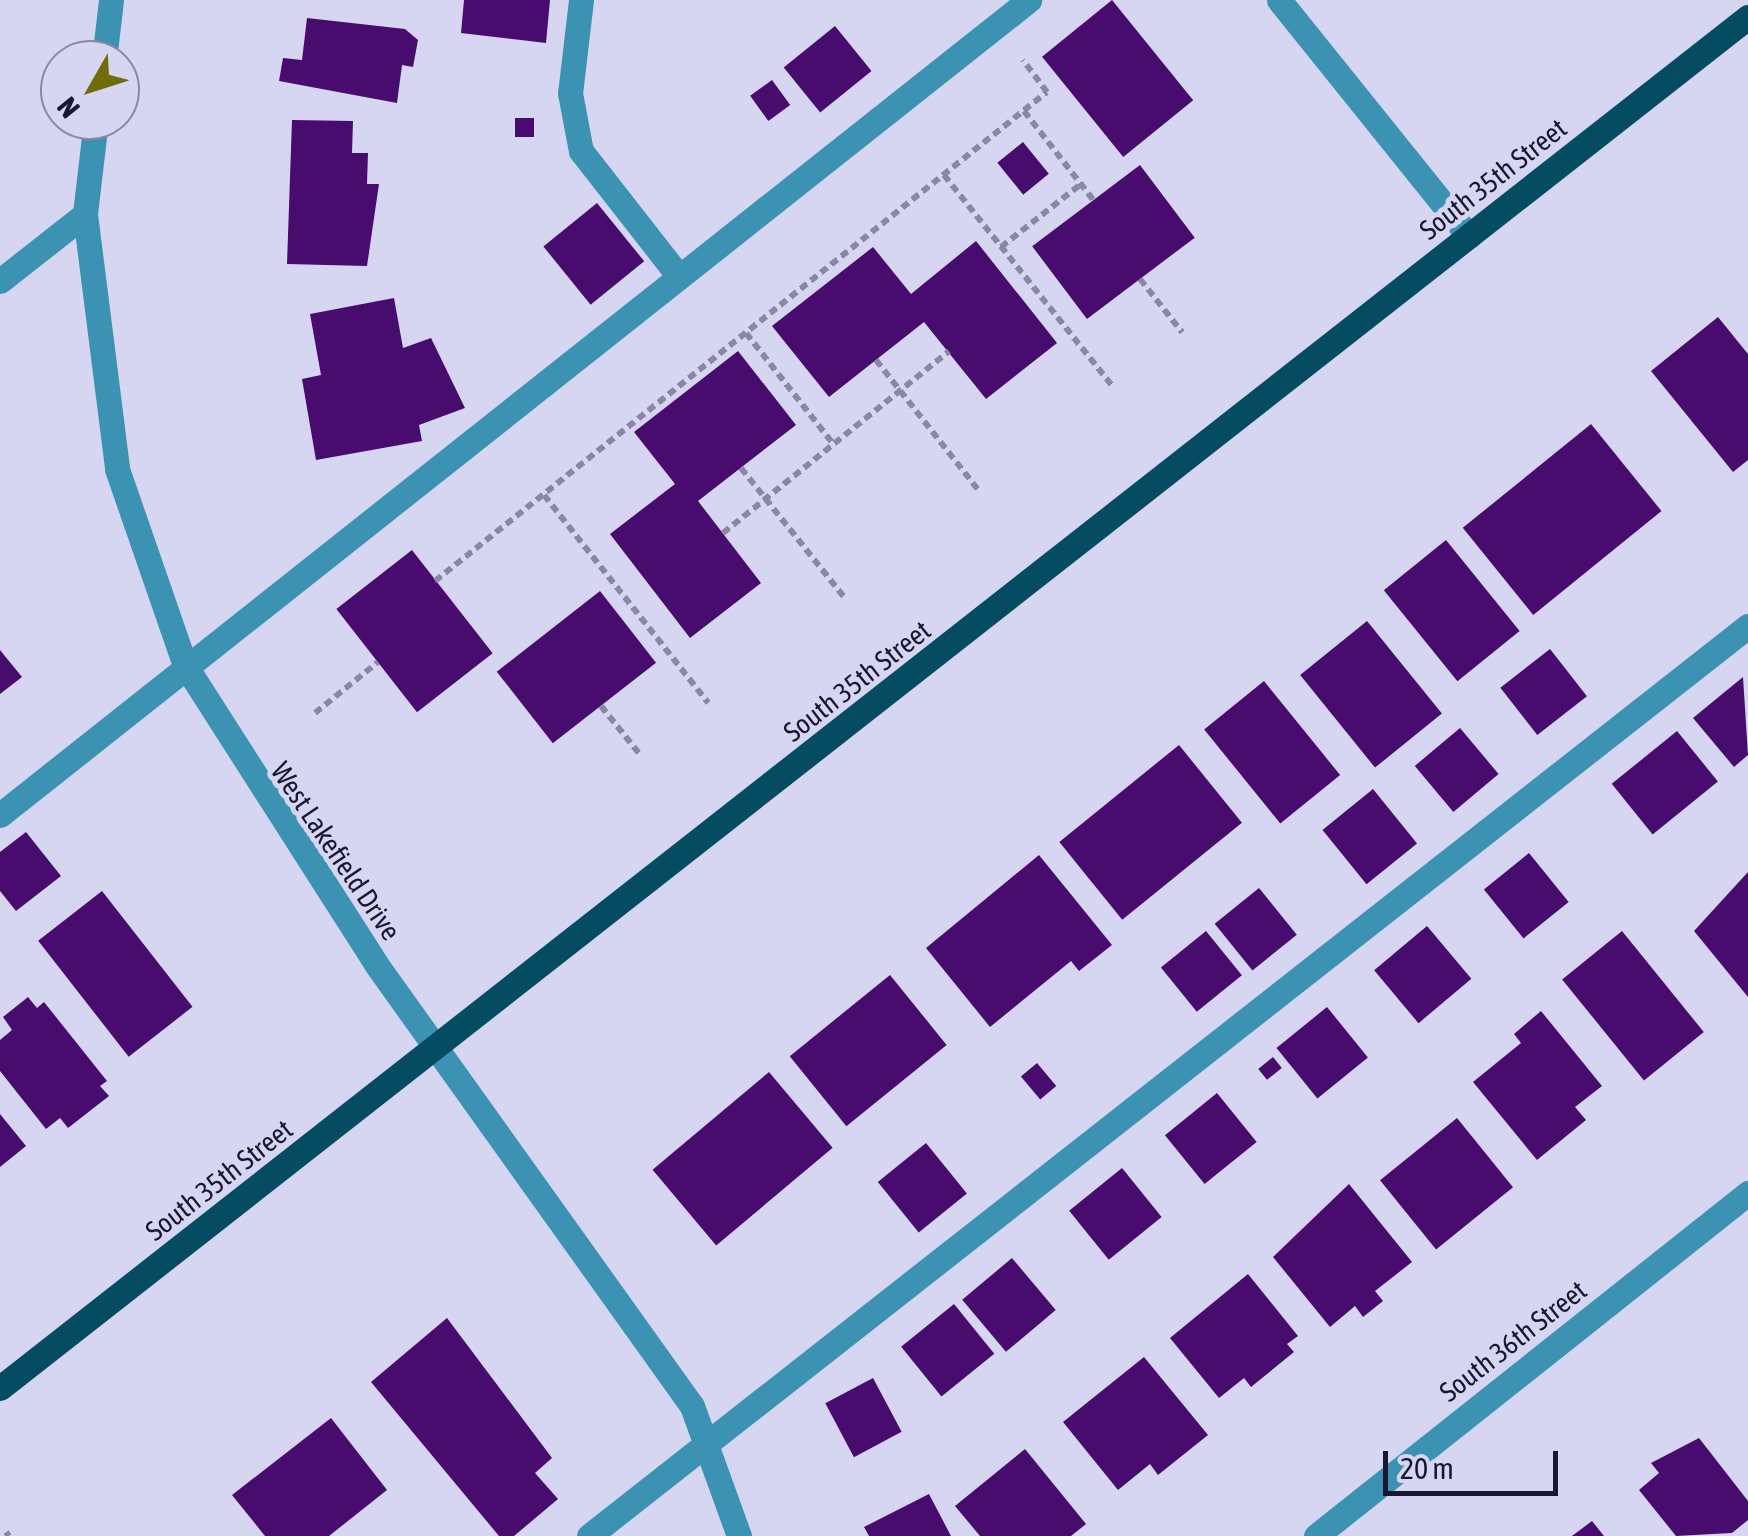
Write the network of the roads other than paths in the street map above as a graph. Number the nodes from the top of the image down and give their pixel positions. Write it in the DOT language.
graph roads {
  1 [pos="111,0"];
  2 [pos="581,0"];
  3 [pos="1029,0"];
  4 [pos="1279,0"];
  5 [pos="1748,18"];
  6 [pos="106,40"];
  7 [pos="94,140"];
  8 [pos="85,214"];
  9 [pos="1469,236"];
  10 [pos="678,276"];
  11 [pos="0,281"];
  12 [pos="1748,626"];
  13 [pos="185,666"];
  14 [pos="0,816"];
  15 [pos="436,1050"];
  16 [pos="1748,1193"];
  17 [pos="0,1388"];
  18 [pos="707,1444"];
  19 [pos="589,1536"];
  20 [pos="740,1536"];
  21 [pos="1316,1536"];
  1 -- 6 [label="street"];
  2 -- 10 [label="street"];
  3 -- 10 [label="street"];
  4 -- 9 [label="street"];
  5 -- 9 [label="main road, South 35th Street"];
  7 -- 8 [label="street, West Lakefield Drive"];
  8 -- 11 [label="street"];
  8 -- 13 [label="street, West Lakefield Drive"];
  9 -- 15 [label="main road, South 35th Street"];
  10 -- 13 [label="street"];
  12 -- 18 [label="street"];
  13 -- 14 [label="street"];
  13 -- 15 [label="street, West Lakefield Drive"];
  15 -- 17 [label="main road, South 35th Street"];
  15 -- 18 [label="street, West Lakefield Drive"];
  16 -- 21 [label="street, South 36th Street"];
  18 -- 19 [label="street"];
  18 -- 20 [label="street, West Lakefield Drive"];
}
